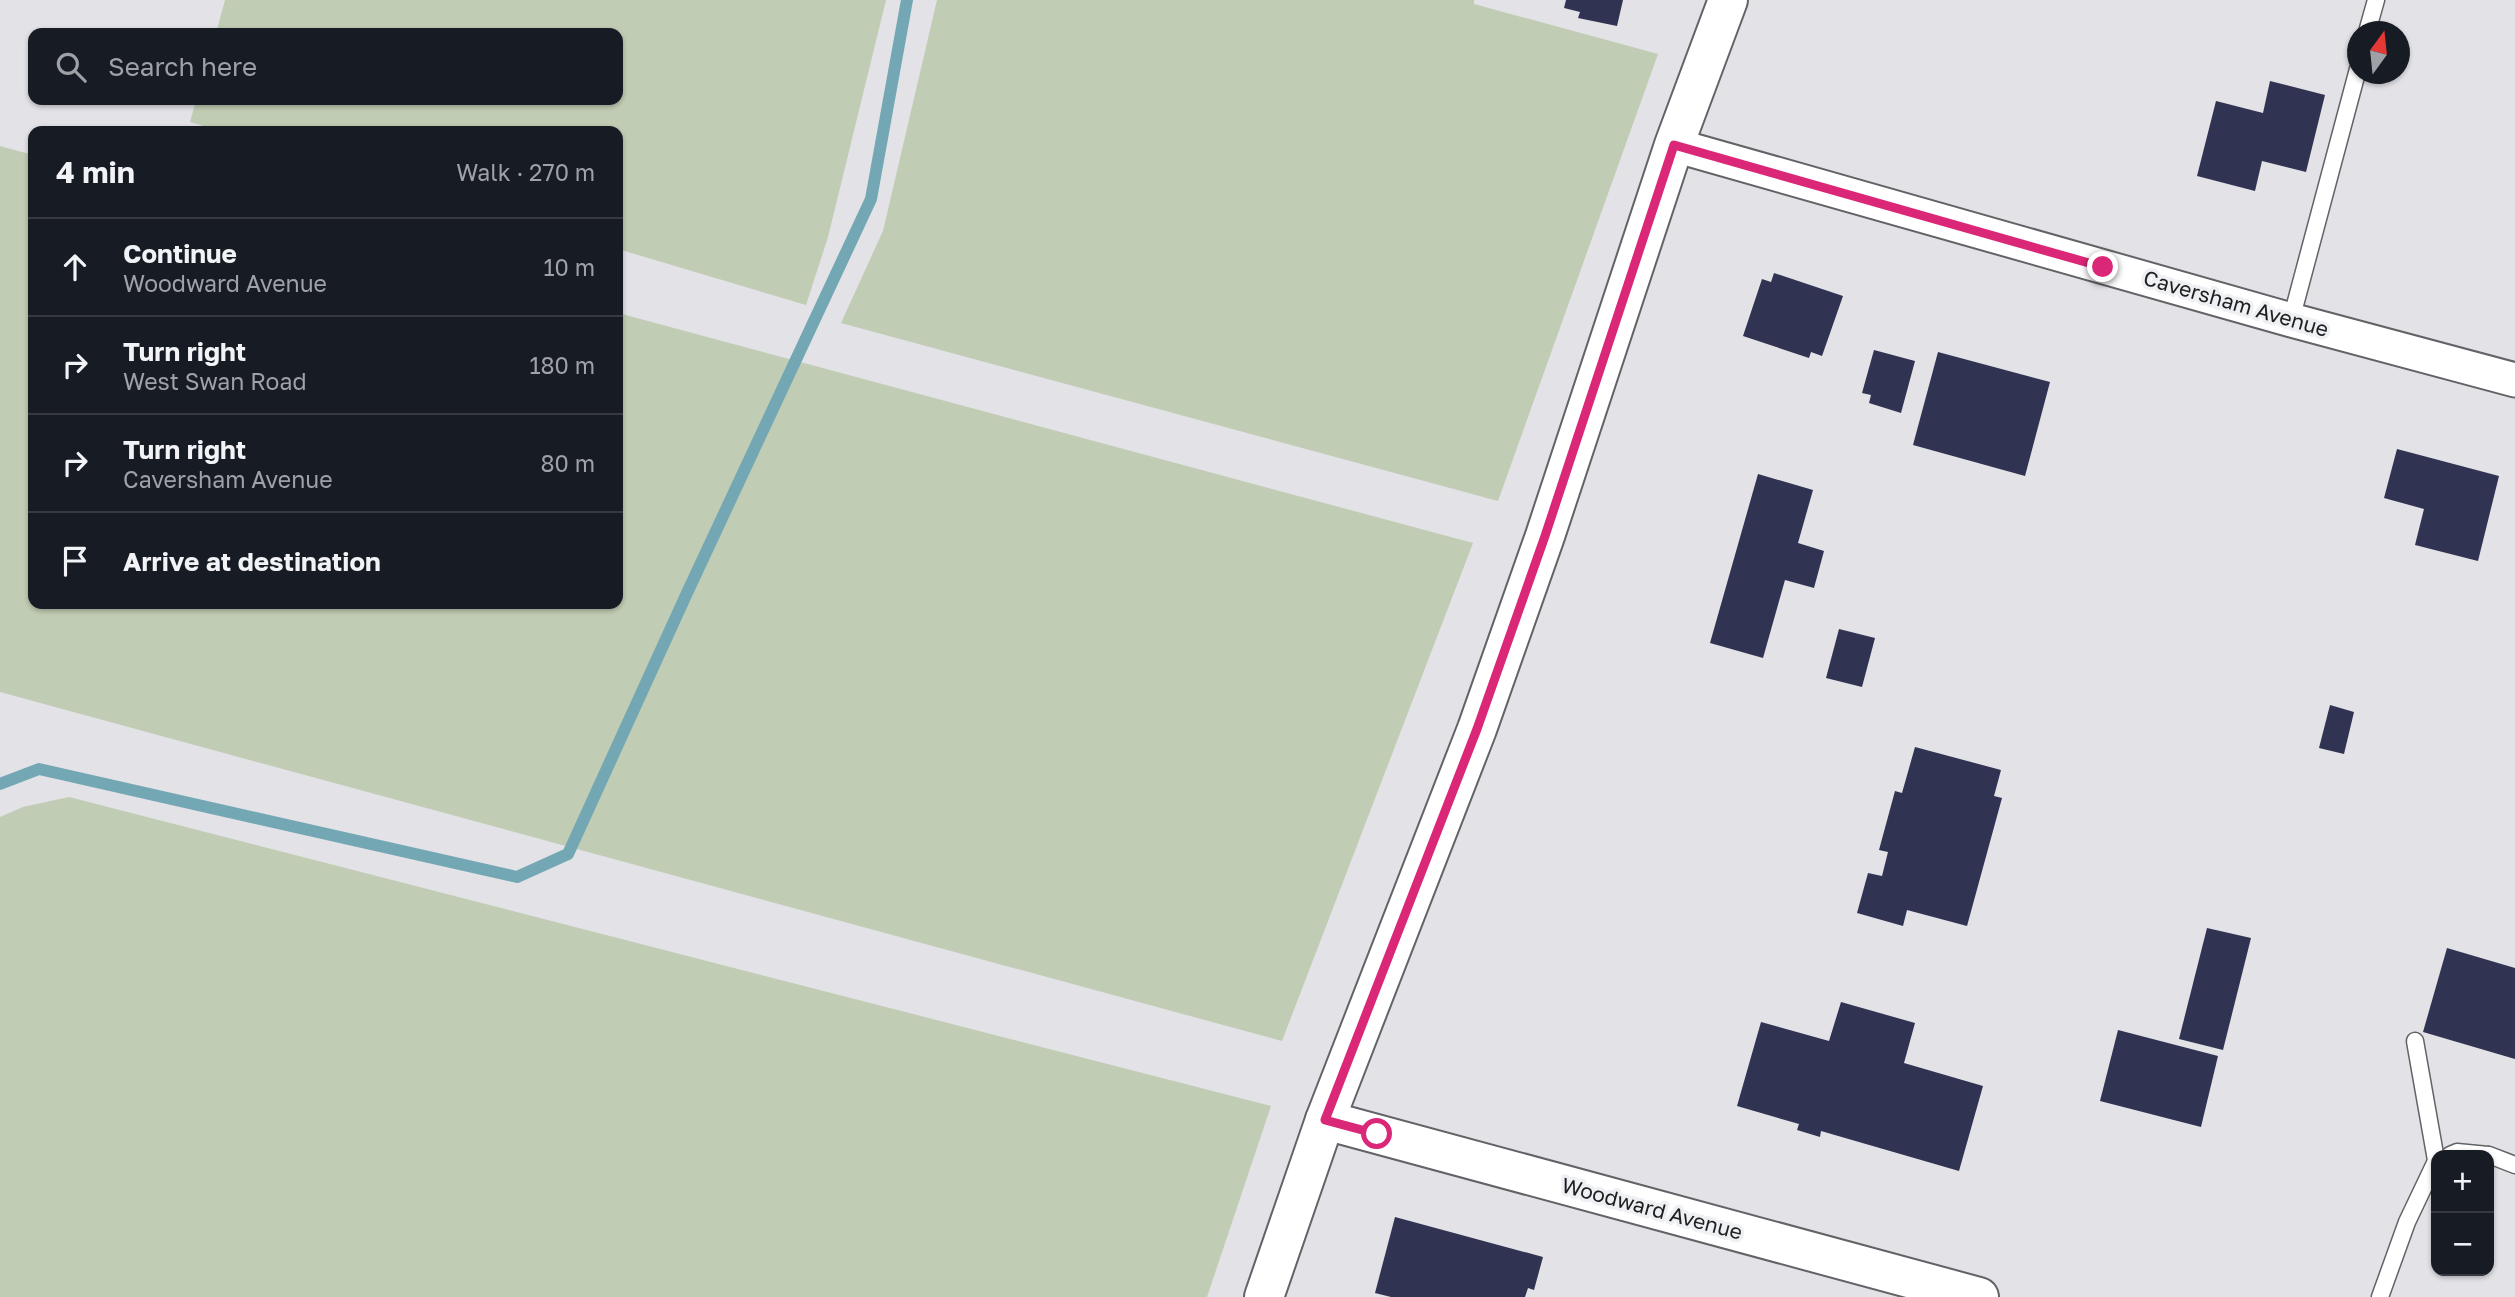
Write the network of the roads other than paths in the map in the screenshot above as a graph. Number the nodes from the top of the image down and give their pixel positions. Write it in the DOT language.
graph roads {
  1 [pos="1728,0"];
  2 [pos="2376,0"];
  3 [pos="2370,21"];
  4 [pos="2353,84"];
  5 [pos="1674,145"];
  6 [pos="2291,320"];
  7 [pos="2515,380"];
  8 [pos="2415,1041"];
  9 [pos="1325,1120"];
  10 [pos="2434,1150"];
  11 [pos="2494,1157"];
  12 [pos="2515,1165"];
  13 [pos="2431,1172"];
  14 [pos="1264,1297"];
  15 [pos="1979,1297"];
  16 [pos="2380,1297"];
  1 -- 5 [label="main road"];
  2 -- 3 [label="lane"];
  4 -- 6 [label="lane"];
  5 -- 6 [label="street, Caversham Avenue"];
  5 -- 9 [label="main road"];
  6 -- 7 [label="street, Caversham Avenue"];
  8 -- 10 [label="lane"];
  9 -- 14 [label="main road"];
  9 -- 15 [label="main road, Woodward Avenue"];
  11 -- 12 [label="lane"];
  13 -- 16 [label="lane"];
}
